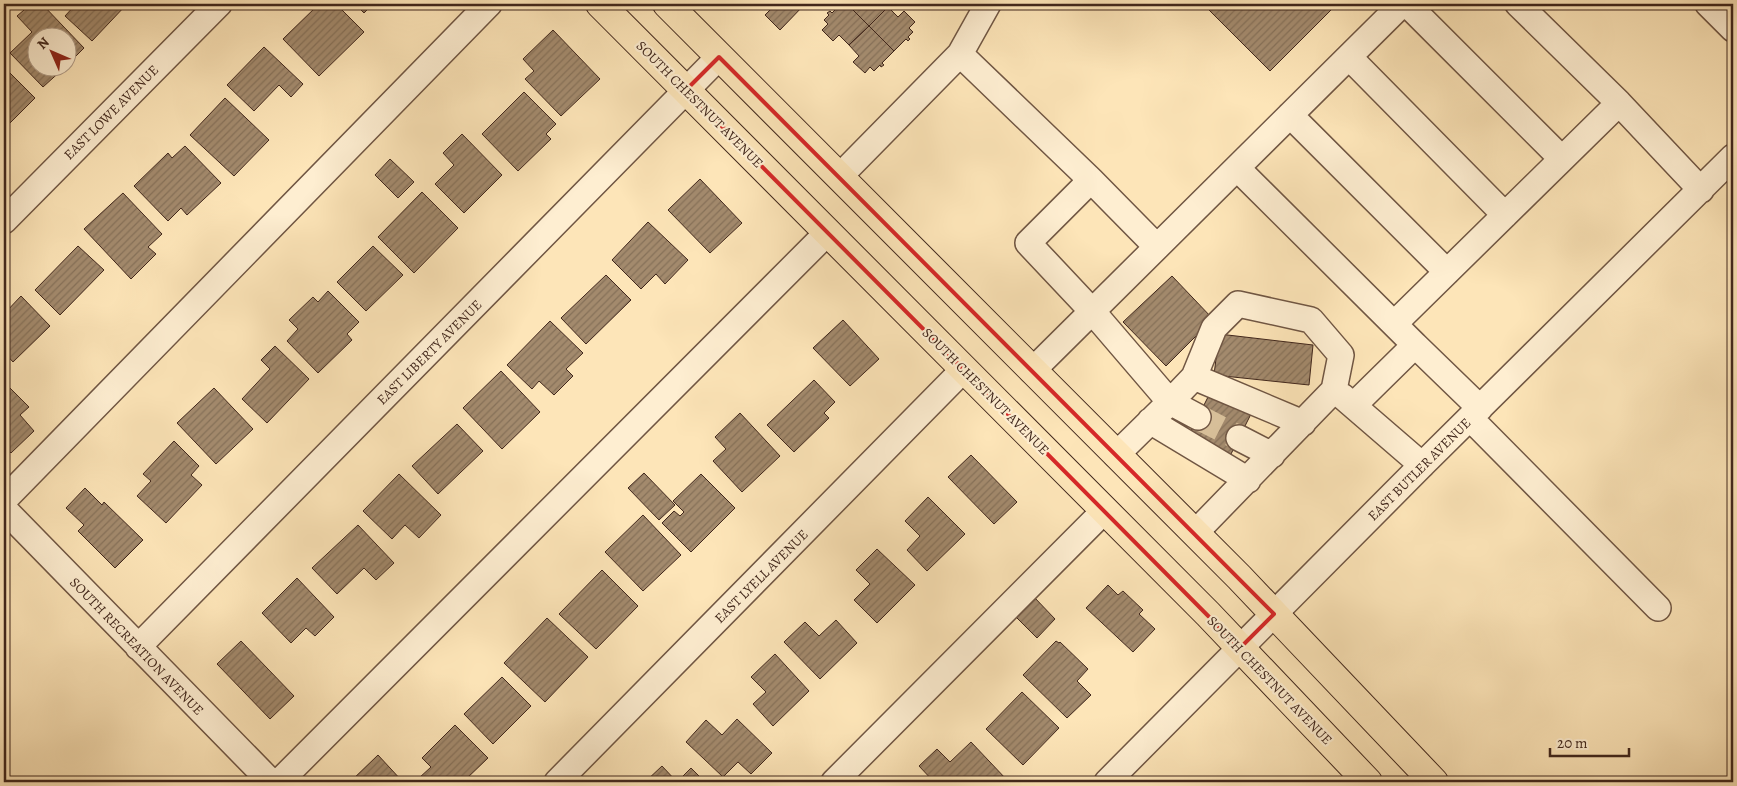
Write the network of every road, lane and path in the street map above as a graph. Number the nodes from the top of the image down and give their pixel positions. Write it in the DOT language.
graph roads {
  1 [pos="219,4"];
  2 [pos="490,4"];
  3 [pos="600,4"];
  4 [pos="667,4"];
  5 [pos="988,4"];
  6 [pos="1402,4"];
  7 [pos="1408,4"];
  8 [pos="1518,4"];
  9 [pos="1708,4"];
  10 [pos="1733,30"];
  11 [pos="960,54"];
  12 [pos="1348,57"];
  13 [pos="719,58"];
  14 [pos="686,90"];
  15 [pos="1619,103"];
  16 [pos="1290,115"];
  17 [pos="1733,157"];
  18 [pos="1562,159"];
  19 [pos="1237,168"];
  20 [pos="840,176"];
  21 [pos="1091,180"];
  22 [pos="1701,190"];
  23 [pos="1504,215"];
  24 [pos="4,221"];
  25 [pos="828,232"];
  26 [pos="1157,247"];
  27 [pos="1446,272"];
  28 [pos="1092,311"];
  29 [pos="1394,323"];
  30 [pos="1415,345"];
  31 [pos="964,369"];
  32 [pos="1032,371"];
  33 [pos="1194,377"];
  34 [pos="1334,390"];
  35 [pos="1170,402"];
  36 [pos="1354,405"];
  37 [pos="1476,413"];
  38 [pos="1198,417"];
  39 [pos="1150,421"];
  40 [pos="1304,423"];
  41 [pos="1239,438"];
  42 [pos="1116,455"];
  43 [pos="1272,455"];
  44 [pos="1422,465"];
  45 [pos="1248,480"];
  46 [pos="4,500"];
  47 [pos="4,509"];
  48 [pos="1105,510"];
  49 [pos="1195,533"];
  50 [pos="1658,608"];
  51 [pos="1274,614"];
  52 [pos="138,647"];
  53 [pos="1240,648"];
  54 [pos="271,782"];
  55 [pos="280,782"];
  56 [pos="557,782"];
  57 [pos="834,782"];
  58 [pos="1107,782"];
  59 [pos="1368,782"];
  60 [pos="1434,782"];
  1 -- 24 [label="street, EAST LOWE AVENUE"];
  2 -- 46 [label="street"];
  3 -- 14 [label="main road, SOUTH CHESTNUT AVENUE"];
  4 -- 13 [label="main road"];
  5 -- 11 [label="street"];
  6 -- 12 [label="street"];
  7 -- 18 [label="street"];
  8 -- 15 [label="street"];
  9 -- 10 [label="street"];
  11 -- 20 [label="street"];
  11 -- 21 [label="street"];
  12 -- 16 [label="street"];
  12 -- 23 [label="street"];
  13 -- 14 [label="street, EAST LIBERTY AVENUE"];
  13 -- 20 [label="main road"];
  14 -- 25 [label="main road, SOUTH CHESTNUT AVENUE"];
  14 -- 52 [label="street, EAST LIBERTY AVENUE"];
  15 -- 18 [label="street"];
  15 -- 22 [label="street"];
  16 -- 19 [label="street"];
  16 -- 27 [label="street"];
  17 -- 22 [label="street, EAST BUTLER AVENUE"];
  18 -- 23 [label="street"];
  19 -- 26 [label="street"];
  19 -- 29 [label="street"];
  20 -- 32 [label="main road"];
  21 -- 26 [label="street"];
  21 -- 28 [label="street"];
  22 -- 37 [label="street, EAST BUTLER AVENUE"];
  23 -- 27 [label="street"];
  25 -- 31 [label="main road, SOUTH CHESTNUT AVENUE"];
  25 -- 55 [label="street"];
  26 -- 28 [label="street"];
  27 -- 29 [label="street"];
  28 -- 32 [label="street"];
  28 -- 35 [label="street"];
  29 -- 30 [label="street"];
  30 -- 36 [label="street"];
  30 -- 37 [label="street"];
  31 -- 48 [label="main road, SOUTH CHESTNUT AVENUE"];
  31 -- 56 [label="street, EAST LYELL AVENUE"];
  32 -- 42 [label="main road"];
  33 -- 34 [label="street"];
  33 -- 35 [label="street"];
  33 -- 40 [label="street"];
  34 -- 36 [label="street"];
  34 -- 40 [label="street"];
  35 -- 38 [label="street"];
  35 -- 39 [label="street"];
  36 -- 44 [label="street"];
  37 -- 44 [label="street, EAST BUTLER AVENUE"];
  37 -- 50 [label="street"];
  39 -- 42 [label="street"];
  39 -- 45 [label="street"];
  40 -- 43 [label="street"];
  41 -- 43 [label="street"];
  42 -- 49 [label="main road"];
  43 -- 45 [label="street"];
  44 -- 51 [label="street, EAST BUTLER AVENUE"];
  45 -- 49 [label="street"];
  47 -- 52 [label="street, SOUTH RECREATION AVENUE"];
  48 -- 53 [label="main road, SOUTH CHESTNUT AVENUE"];
  48 -- 57 [label="street"];
  49 -- 51 [label="main road"];
  51 -- 53 [label="street, EAST BUTLER AVENUE"];
  51 -- 60 [label="main road"];
  52 -- 54 [label="street, SOUTH RECREATION AVENUE"];
  53 -- 58 [label="street, EAST BUTLER AVENUE"];
  53 -- 59 [label="main road, SOUTH CHESTNUT AVENUE"];
}
